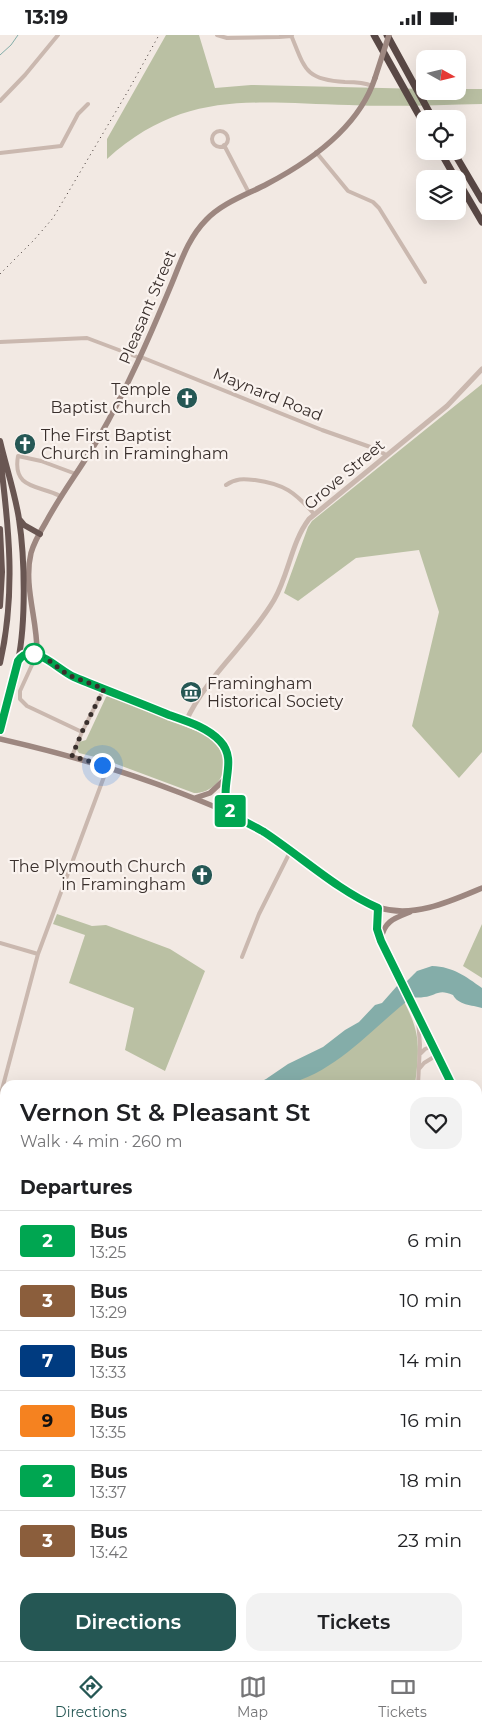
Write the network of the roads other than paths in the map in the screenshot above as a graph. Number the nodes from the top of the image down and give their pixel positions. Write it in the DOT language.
graph roads {
  1 [pos="58,35"];
  2 [pos="217,35"];
  3 [pos="292,35"];
  4 [pos="374,35"];
  5 [pos="388,35"];
  6 [pos="372,86"];
  7 [pos="0,101"];
  8 [pos="88,104"];
  9 [pos="428,110"];
  10 [pos="416,111"];
  11 [pos="224,145"];
  12 [pos="316,152"];
  13 [pos="0,153"];
  14 [pos="458,160"];
  15 [pos="249,193"];
  16 [pos="466,195"];
  17 [pos="482,200"];
  18 [pos="482,222"];
  19 [pos="425,283"];
  20 [pos="0,342"];
  21 [pos="140,358"];
  22 [pos="482,369"];
  23 [pos="0,441"];
  24 [pos="386,455"];
  25 [pos="0,457"];
  26 [pos="76,474"];
  27 [pos="226,485"];
  28 [pos="60,496"];
  29 [pos="314,514"];
  30 [pos="19,519"];
  31 [pos="0,529"];
  32 [pos="40,534"];
  33 [pos="0,606"];
  34 [pos="37,654"];
  35 [pos="18,661"];
  36 [pos="0,663"];
  37 [pos="104,689"];
  38 [pos="186,721"];
  39 [pos="0,731"];
  40 [pos="82,732"];
  41 [pos="0,739"];
  42 [pos="72,756"];
  43 [pos="108,766"];
  44 [pos="227,775"];
  45 [pos="192,798"];
  46 [pos="231,814"];
  47 [pos="291,850"];
  48 [pos="482,888"];
  49 [pos="378,908"];
  50 [pos="415,910"];
  51 [pos="381,941"];
  52 [pos="0,943"];
  53 [pos="38,954"];
  54 [pos="242,957"];
  55 [pos="418,1015"];
  56 [pos="433,1046"];
  57 [pos="420,1055"];
  58 [pos="438,1055"];
  59 [pos="420,1069"];
  60 [pos="5,1080"];
  61 [pos="419,1080"];
  62 [pos="450,1080"];
  1 -- 7 [label="street"];
  2 -- 3 [label="street"];
  3 -- 6 [label="street"];
  4 -- 10 [label="highway"];
  5 -- 6 [label="main road, Pleasant Street, bridge"];
  5 -- 9 [label="highway"];
  6 -- 12 [label="main road, Pleasant Street"];
  8 -- 13 [label="street"];
  11 -- 11 [label="street"];
  11 -- 15 [label="street"];
  12 -- 15 [label="main road, Pleasant Street"];
  12 -- 19 [label="street"];
  14 -- 17 [label="highway"];
  15 -- 21 [label="main road, Pleasant Street"];
  16 -- 18 [label="highway"];
  20 -- 21 [label="street, Maynard Road"];
  21 -- 24 [label="street, Maynard Road"];
  21 -- 26 [label="main road, Pleasant Street"];
  22 -- 24 [label="street, Grove Street"];
  23 -- 30 [label="highway"];
  24 -- 29 [label="street, Grove Street"];
  25 -- 36 [label="highway"];
  26 -- 28 [label="main road, Pleasant Street"];
  26 -- 28 [label="street"];
  27 -- 29 [label="street"];
  28 -- 32 [label="main road, Pleasant Street"];
  29 -- 38 [label="street, Grove Street"];
  30 -- 32 [label="highway"];
  30 -- 35 [label="highway"];
  31 -- 33 [label="highway"];
  32 -- 34 [label="main road, Pleasant Street"];
  34 -- 35 [label="main road"];
  34 -- 37 [label="main road"];
  34 -- 40 [label="street"];
  35 -- 39 [label="main road"];
  37 -- 38 [label="main road"];
  37 -- 40 [label="street"];
  38 -- 44 [label="main road"];
  40 -- 42 [label="street"];
  41 -- 42 [label="main road"];
  42 -- 43 [label="main road"];
  43 -- 45 [label="main road"];
  43 -- 53 [label="street"];
  44 -- 45 [label="main road"];
  44 -- 46 [label="main road"];
  45 -- 46 [label="main road"];
  46 -- 47 [label="main road"];
  47 -- 49 [label="main road"];
  47 -- 54 [label="street"];
  48 -- 50 [label="main road"];
  49 -- 50 [label="main road"];
  49 -- 51 [label="main road"];
  50 -- 51 [label="main road"];
  51 -- 55 [label="main road"];
  52 -- 53 [label="street"];
  53 -- 60 [label="street"];
  55 -- 56 [label="main road"];
  55 -- 57 [label="street"];
  56 -- 57 [label="street"];
  56 -- 58 [label="main road"];
  57 -- 59 [label="street"];
  58 -- 59 [label="street"];
  58 -- 62 [label="main road"];
  59 -- 61 [label="street"];
}
